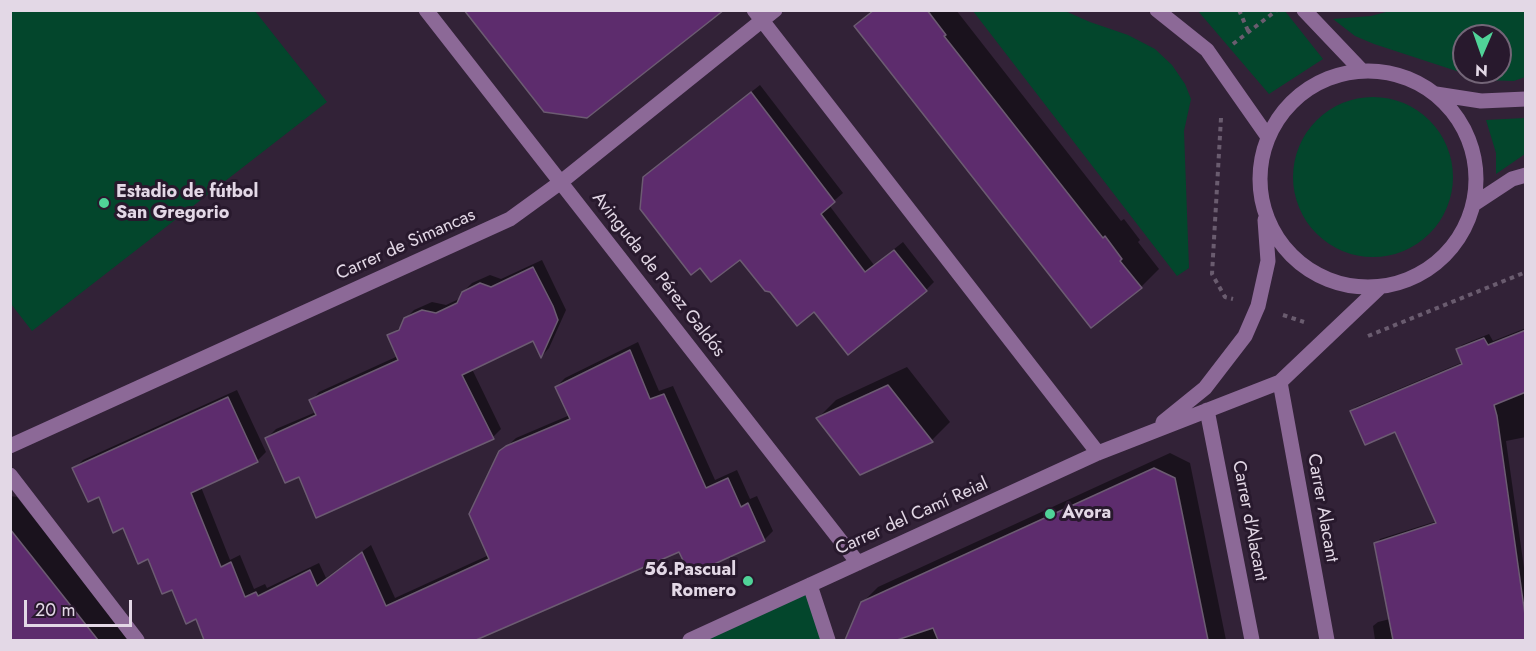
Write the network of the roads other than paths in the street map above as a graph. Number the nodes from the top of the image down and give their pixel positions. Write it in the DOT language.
graph roads {
  1 [pos="426,10"];
  2 [pos="775,10"];
  3 [pos="1156,10"];
  4 [pos="1304,10"];
  5 [pos="758,16"];
  6 [pos="1362,71"];
  7 [pos="1436,94"];
  8 [pos="1526,99"];
  9 [pos="1268,137"];
  10 [pos="1526,175"];
  11 [pos="561,182"];
  12 [pos="1474,204"];
  13 [pos="1265,214"];
  14 [pos="1380,287"];
  15 [pos="1280,382"];
  16 [pos="1207,410"];
  17 [pos="1150,432"];
  18 [pos="10,446"];
  19 [pos="1098,453"];
  20 [pos="10,475"];
  21 [pos="858,563"];
  22 [pos="810,585"];
  23 [pos="137,640"];
  24 [pos="690,640"];
  25 [pos="828,640"];
  26 [pos="1252,640"];
  27 [pos="1327,640"];
  1 -- 11 [label="street, Avinguda de Pérez Galdós"];
  2 -- 5 [label="street, Carrer de Simancas"];
  3 -- 9 [label="street"];
  4 -- 6 [label="street"];
  5 -- 11 [label="street, Carrer de Simancas"];
  5 -- 19 [label="street"];
  6 -- 7 [label="street"];
  6 -- 9 [label="street"];
  7 -- 8 [label="street"];
  7 -- 12 [label="street"];
  9 -- 13 [label="street"];
  10 -- 12 [label="street"];
  11 -- 18 [label="street, Carrer de Simancas"];
  11 -- 21 [label="street, Avinguda de Pérez Galdós"];
  12 -- 14 [label="street"];
  13 -- 14 [label="street"];
  13 -- 17 [label="street, Carrer del Camí Reial"];
  14 -- 15 [label="street, Carrer del Camí Reial"];
  15 -- 16 [label="street, Carrer del Camí Reial"];
  15 -- 27 [label="street, Carrer Alacant"];
  16 -- 17 [label="street, Carrer del Camí Reial"];
  16 -- 26 [label="street, Carrer d'Alacant"];
  17 -- 19 [label="street, Carrer del Camí Reial"];
  19 -- 21 [label="street, Carrer del Camí Reial"];
  20 -- 23 [label="street"];
  21 -- 22 [label="street, Carrer del Camí Reial"];
  22 -- 24 [label="street, Carrer del Camí Reial"];
  22 -- 25 [label="street"];
}
